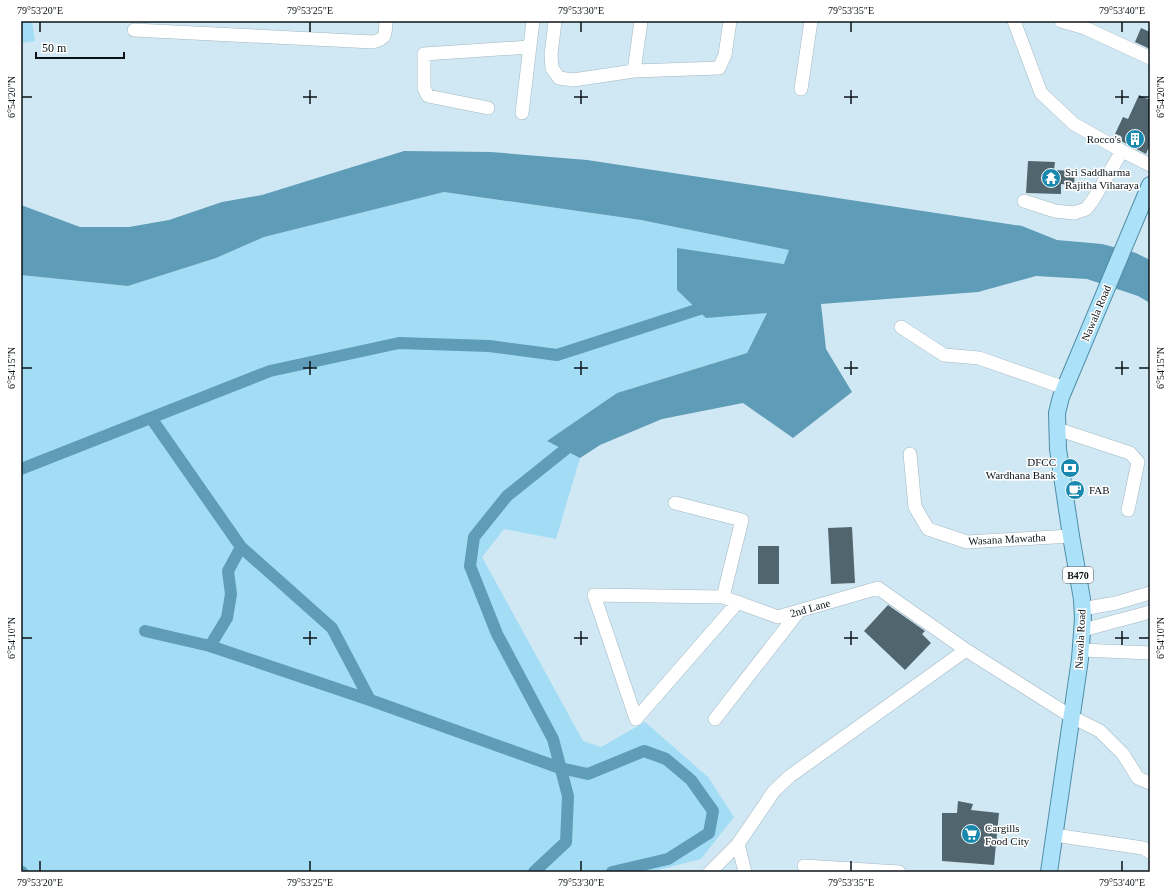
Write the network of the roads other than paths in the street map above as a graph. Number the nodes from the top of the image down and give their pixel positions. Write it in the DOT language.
graph roads {
  1 [pos="386,21"];
  2 [pos="533,21"];
  3 [pos="555,21"];
  4 [pos="641,21"];
  5 [pos="730,21"];
  6 [pos="811,21"];
  7 [pos="1014,21"];
  8 [pos="1061,21"];
  9 [pos="1087,24"];
  10 [pos="134,30"];
  11 [pos="530,47"];
  12 [pos="1150,58"];
  13 [pos="634,71"];
  14 [pos="801,89"];
  15 [pos="488,108"];
  16 [pos="522,113"];
  17 [pos="1122,151"];
  18 [pos="1150,165"];
  19 [pos="1150,184"];
  20 [pos="1024,202"];
  21 [pos="901,327"];
  22 [pos="1065,388"];
  23 [pos="1057,429"];
  24 [pos="910,454"];
  25 [pos="675,503"];
  26 [pos="1128,510"];
  27 [pos="1070,536"];
  28 [pos="1150,593"];
  29 [pos="723,597"];
  30 [pos="738,602"];
  31 [pos="1082,609"];
  32 [pos="799,611"];
  33 [pos="1150,612"];
  34 [pos="1083,630"];
  35 [pos="966,650"];
  36 [pos="1081,650"];
  37 [pos="1150,652"];
  38 [pos="1072,717"];
  39 [pos="715,719"];
  40 [pos="1150,783"];
  41 [pos="1054,835"];
  42 [pos="738,844"];
  43 [pos="1150,852"];
  44 [pos="804,866"];
  45 [pos="710,872"];
  46 [pos="745,872"];
  47 [pos="899,872"];
  48 [pos="1048,872"];
  1 -- 10 [label="street"];
  2 -- 11 [label="street"];
  3 -- 13 [label="street"];
  4 -- 13 [label="street"];
  5 -- 13 [label="street"];
  6 -- 14 [label="street"];
  7 -- 17 [label="street"];
  8 -- 9 [label="street"];
  9 -- 12 [label="street"];
  11 -- 15 [label="street"];
  11 -- 16 [label="street"];
  17 -- 18 [label="street"];
  17 -- 20 [label="street"];
  19 -- 22 [label="main road, Nawala Road / B470"];
  21 -- 22 [label="street"];
  22 -- 23 [label="main road, Nawala Road / B470"];
  23 -- 26 [label="street"];
  23 -- 27 [label="main road, Nawala Road / B470"];
  24 -- 27 [label="street, Wasana Mawatha"];
  25 -- 29 [label="street"];
  27 -- 31 [label="main road, Nawala Road / B470"];
  28 -- 31 [label="street"];
  29 -- 30 [label="street, 2nd Lane"];
  29 -- 30 [label="street, 2nd Lane"];
  30 -- 32 [label="street, 2nd Lane"];
  31 -- 34 [label="main road, Nawala Road / B470"];
  32 -- 35 [label="street, 2nd Lane"];
  32 -- 39 [label="street"];
  33 -- 34 [label="street"];
  34 -- 36 [label="main road, Nawala Road / B470"];
  35 -- 38 [label="street, 2nd Lane"];
  35 -- 42 [label="street"];
  36 -- 37 [label="street"];
  36 -- 38 [label="main road, Nawala Road / B470"];
  38 -- 40 [label="street, 2nd Lane"];
  38 -- 41 [label="main road, Nawala Road / B470"];
  41 -- 43 [label="street"];
  41 -- 48 [label="main road, Nawala Road / B470"];
  42 -- 45 [label="street"];
  42 -- 46 [label="street"];
  44 -- 47 [label="street"];
}
